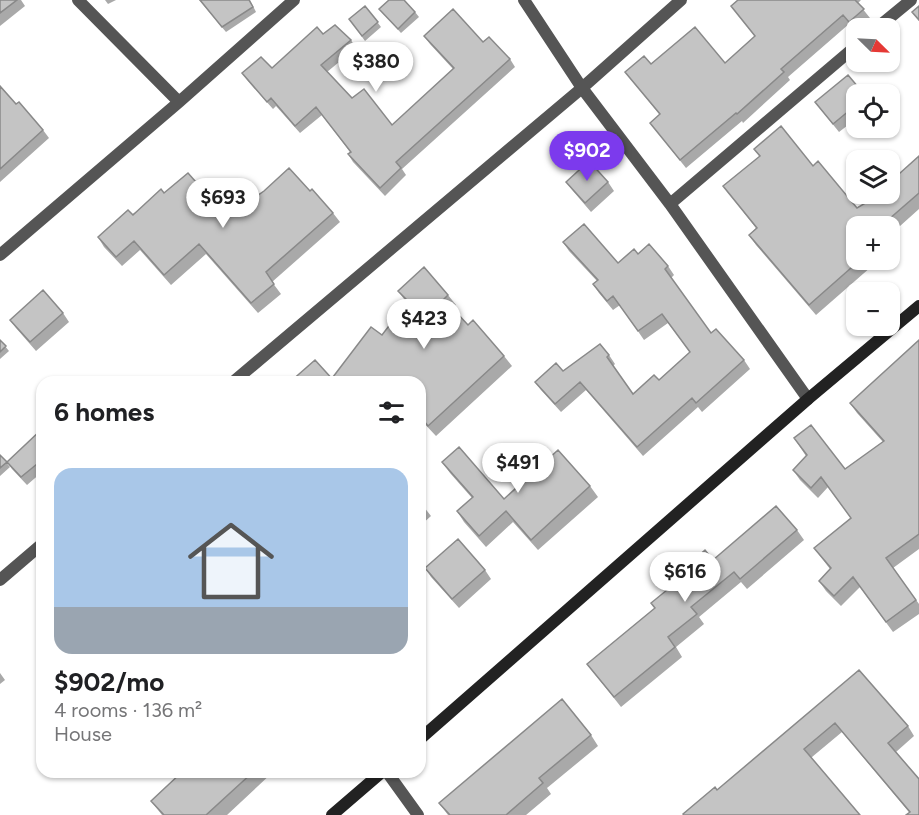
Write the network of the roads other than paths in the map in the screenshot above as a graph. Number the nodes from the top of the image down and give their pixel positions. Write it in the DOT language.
graph roads {
  1 [pos="78,0"];
  2 [pos="294,0"];
  3 [pos="524,0"];
  4 [pos="681,0"];
  5 [pos="911,0"];
  6 [pos="889,18"];
  7 [pos="846,54"];
  8 [pos="582,88"];
  9 [pos="179,102"];
  10 [pos="670,204"];
  11 [pos="0,255"];
  12 [pos="919,306"];
  13 [pos="240,376"];
  14 [pos="808,399"];
  15 [pos="36,549"];
  16 [pos="0,580"];
  17 [pos="426,734"];
  18 [pos="375,778"];
  19 [pos="391,778"];
  20 [pos="332,815"];
  21 [pos="418,815"];
  1 -- 9 [label="street"];
  2 -- 9 [label="street"];
  3 -- 8 [label="street"];
  4 -- 8 [label="street"];
  5 -- 6 [label="street"];
  7 -- 10 [label="street"];
  8 -- 10 [label="street"];
  8 -- 13 [label="street"];
  9 -- 11 [label="street"];
  10 -- 14 [label="street"];
  12 -- 14 [label="main road"];
  14 -- 17 [label="main road"];
  15 -- 16 [label="street"];
  18 -- 20 [label="main road"];
  19 -- 21 [label="street"];
}
